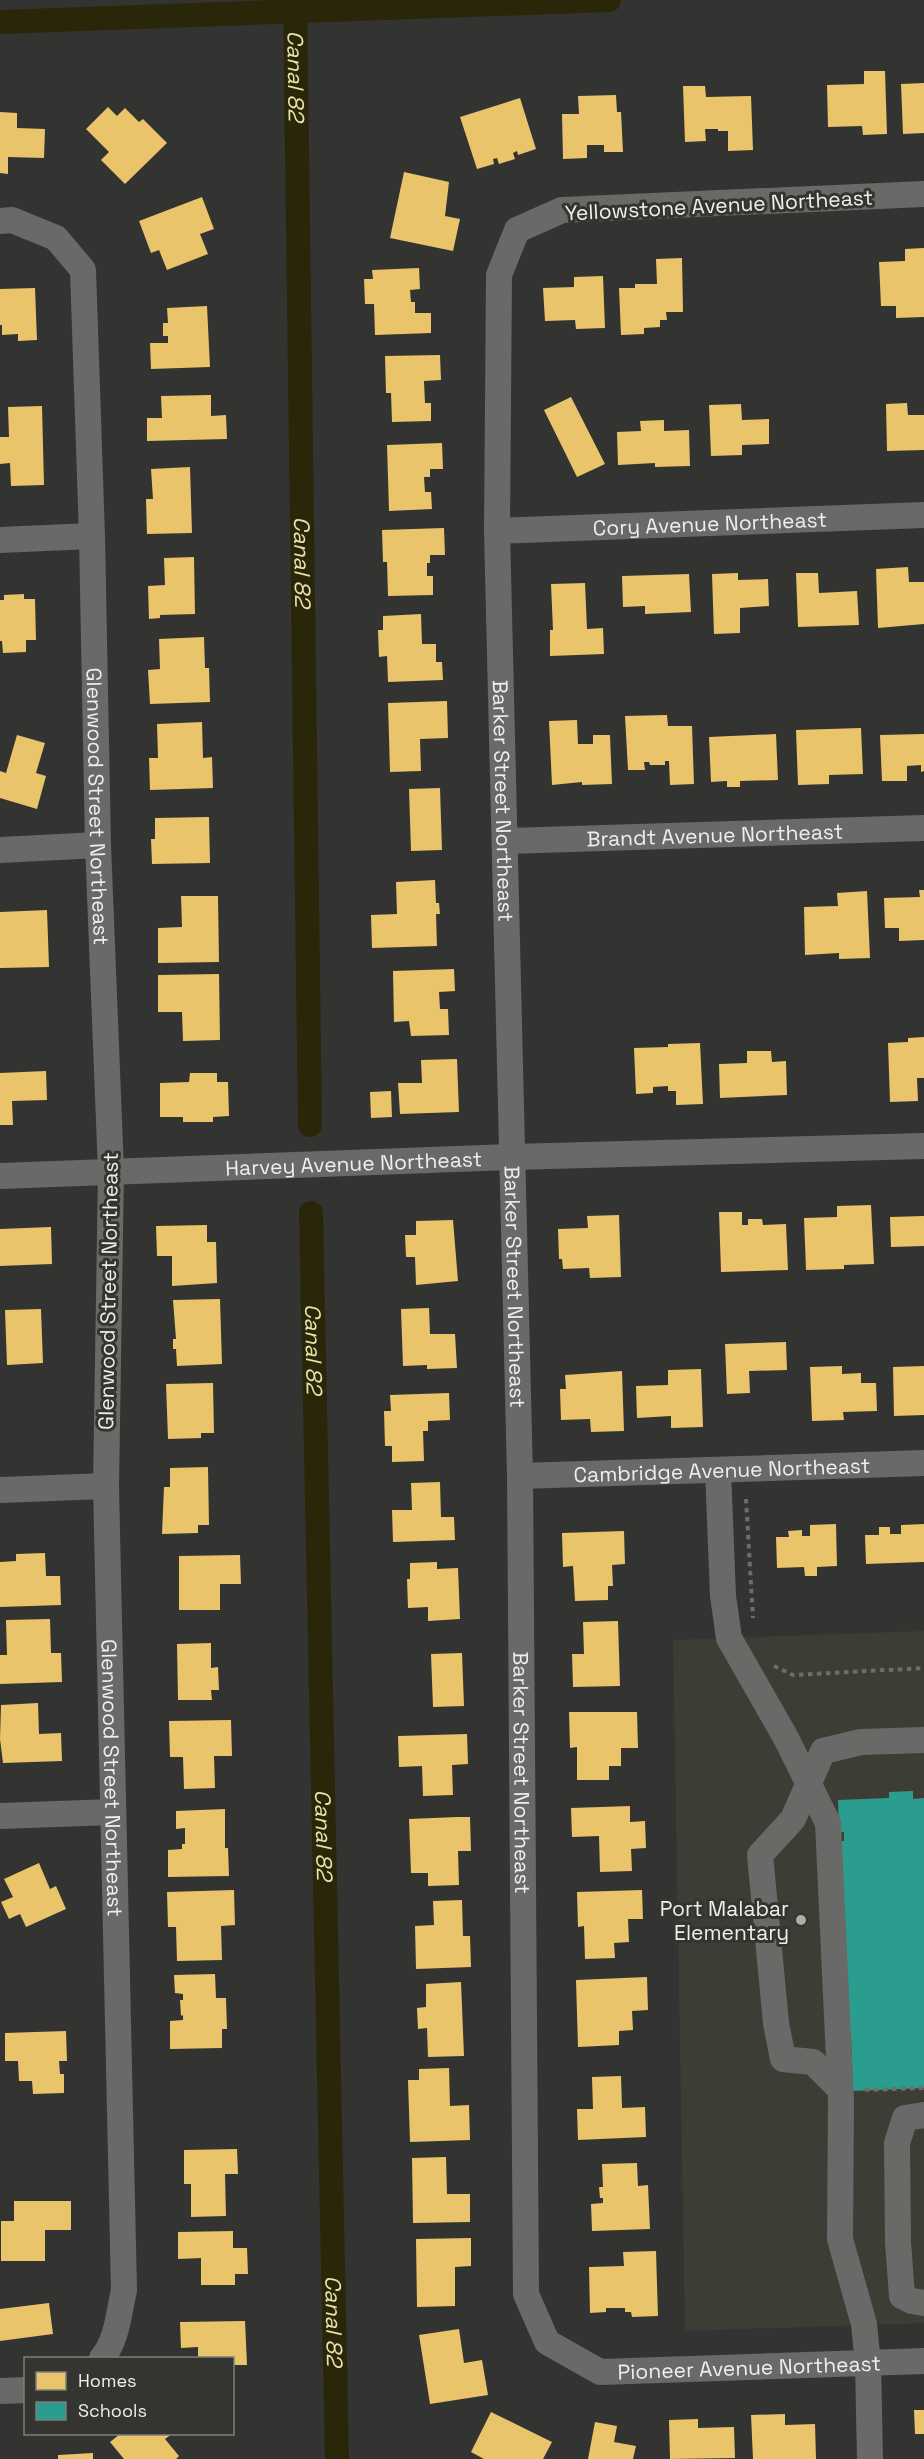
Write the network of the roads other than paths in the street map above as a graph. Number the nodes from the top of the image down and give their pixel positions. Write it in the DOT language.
graph roads {
  1 [pos="924,194"];
  2 [pos="0,221"];
  3 [pos="517,230"];
  4 [pos="924,515"];
  5 [pos="497,531"];
  6 [pos="92,536"];
  7 [pos="0,540"];
  8 [pos="924,828"];
  9 [pos="505,841"];
  10 [pos="98,846"];
  11 [pos="0,850"];
  12 [pos="924,1146"];
  13 [pos="512,1157"];
  14 [pos="111,1172"];
  15 [pos="0,1176"];
  16 [pos="924,1463"];
  17 [pos="718,1470"];
  18 [pos="520,1476"];
  19 [pos="106,1486"];
  20 [pos="0,1490"];
  21 [pos="924,1740"];
  22 [pos="808,1783"];
  23 [pos="113,1812"];
  24 [pos="0,1816"];
  25 [pos="840,2090"];
  26 [pos="924,2115"];
  27 [pos="924,2303"];
  28 [pos="546,2342"];
  29 [pos="104,2356"];
  30 [pos="924,2361"];
  31 [pos="868,2364"];
  32 [pos="24,2390"];
  33 [pos="0,2391"];
  34 [pos="870,2459"];
  1 -- 3 [label="street, Yellowstone Avenue Northeast"];
  2 -- 6 [label="street, Glenwood Street Northeast"];
  3 -- 5 [label="street, Barker Street Northeast"];
  4 -- 5 [label="street, Cory Avenue Northeast"];
  5 -- 9 [label="street, Barker Street Northeast"];
  6 -- 7 [label="street"];
  6 -- 10 [label="street, Glenwood Street Northeast"];
  8 -- 9 [label="street, Brandt Avenue Northeast"];
  9 -- 13 [label="street, Barker Street Northeast"];
  10 -- 11 [label="street"];
  10 -- 14 [label="street, Glenwood Street Northeast"];
  12 -- 13 [label="street, Harvey Avenue Northeast"];
  13 -- 14 [label="street, Harvey Avenue Northeast"];
  13 -- 18 [label="street, Barker Street Northeast"];
  14 -- 15 [label="street, Harvey Avenue Northeast"];
  14 -- 19 [label="street, Glenwood Street Northeast"];
  16 -- 17 [label="street, Cambridge Avenue Northeast"];
  17 -- 18 [label="street, Cambridge Avenue Northeast"];
  17 -- 22 [label="street"];
  18 -- 28 [label="street, Barker Street Northeast"];
  19 -- 20 [label="street"];
  19 -- 23 [label="street, Glenwood Street Northeast"];
  21 -- 22 [label="street"];
  22 -- 25 [label="street"];
  22 -- 25 [label="street"];
  23 -- 24 [label="street"];
  23 -- 29 [label="street, Glenwood Street Northeast"];
  25 -- 31 [label="street"];
  26 -- 27 [label="street"];
  28 -- 31 [label="street, Pioneer Avenue Northeast"];
  30 -- 31 [label="street, Pioneer Avenue Northeast"];
  31 -- 34 [label="street"];
  32 -- 33 [label="street"];
}
